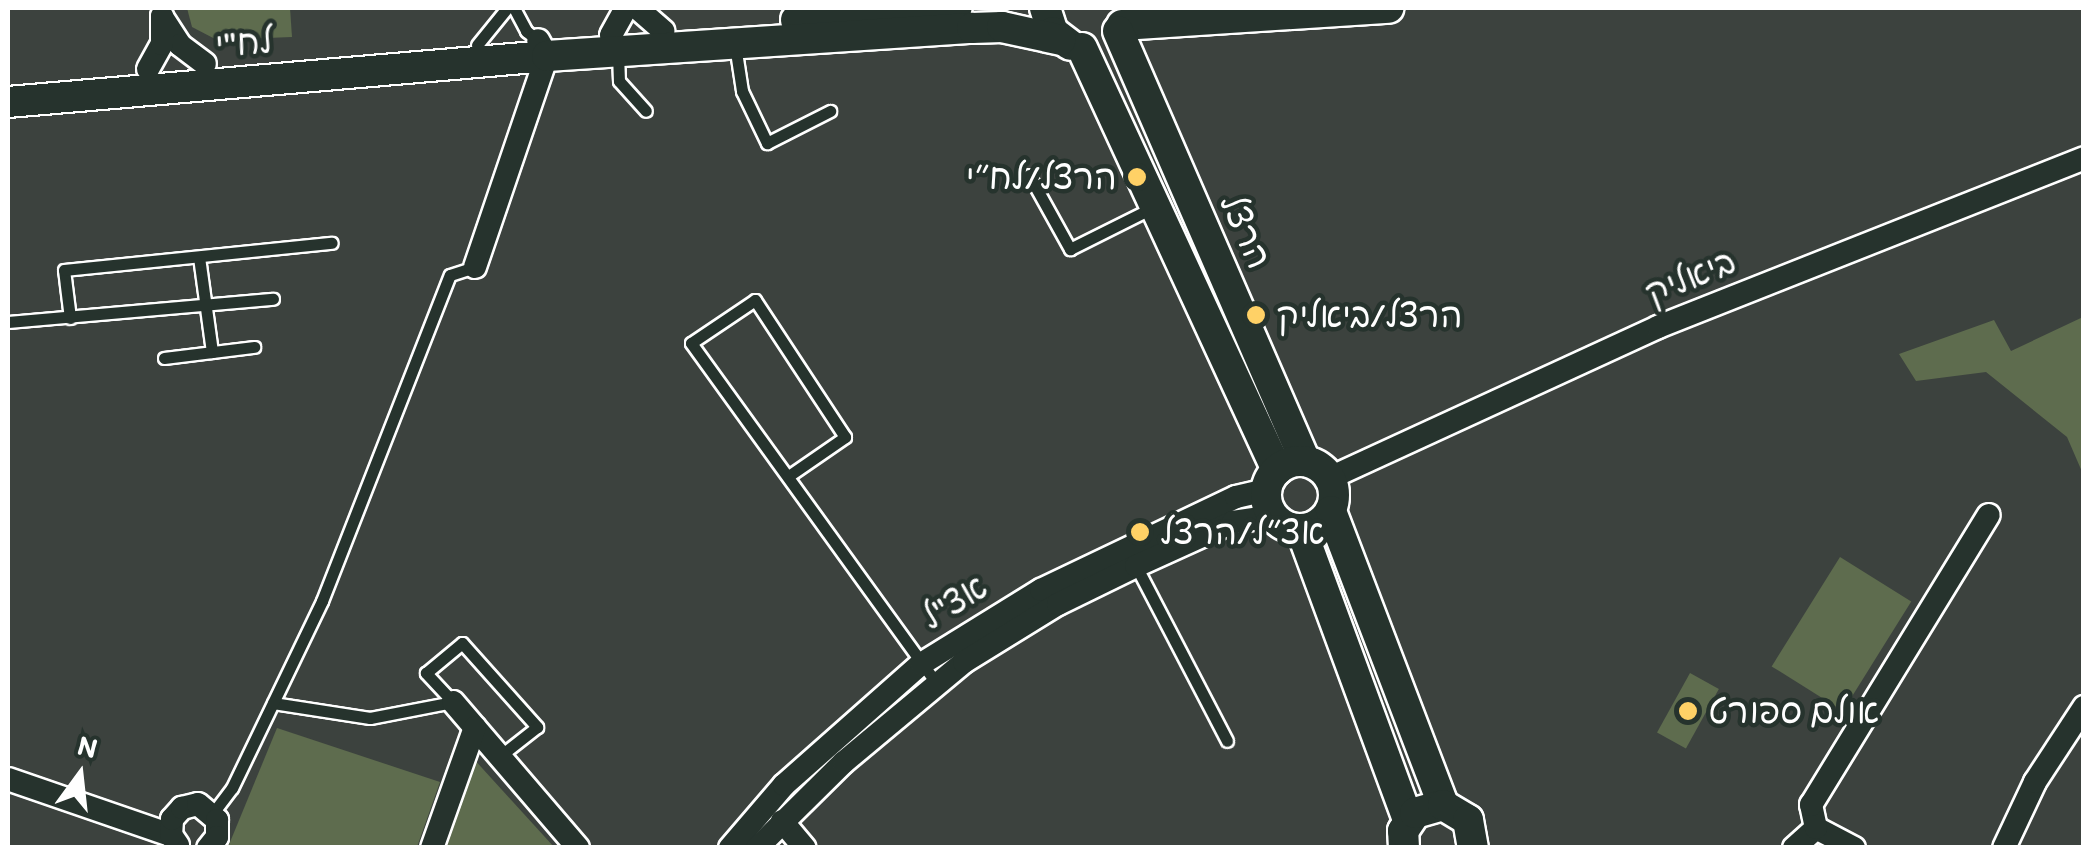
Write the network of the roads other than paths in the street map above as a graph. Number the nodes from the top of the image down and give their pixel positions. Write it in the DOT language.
graph roads {
  1 [pos="510,8"];
  2 [pos="626,8"];
  3 [pos="637,8"];
  4 [pos="957,8"];
  5 [pos="1044,8"];
  6 [pos="1388,8"];
  7 [pos="161,12"];
  8 [pos="1121,21"];
  9 [pos="664,30"];
  10 [pos="614,44"];
  11 [pos="1071,44"];
  12 [pos="477,45"];
  13 [pos="735,46"];
  14 [pos="542,48"];
  15 [pos="205,64"];
  16 [pos="148,69"];
  17 [pos="8,83"];
  18 [pos="8,102"];
  19 [pos="646,110"];
  20 [pos="830,111"];
  21 [pos="2084,158"];
  22 [pos="1029,175"];
  23 [pos="1156,206"];
  24 [pos="332,243"];
  25 [pos="199,257"];
  26 [pos="474,267"];
  27 [pos="273,299"];
  28 [pos="205,306"];
  29 [pos="70,318"];
  30 [pos="8,322"];
  31 [pos="254,347"];
  32 [pos="212,352"];
  33 [pos="164,358"];
  34 [pos="790,475"];
  35 [pos="1292,491"];
  36 [pos="1989,515"];
  37 [pos="1136,566"];
  38 [pos="921,664"];
  39 [pos="936,684"];
  40 [pos="453,702"];
  41 [pos="273,704"];
  42 [pos="2084,707"];
  43 [pos="474,727"];
  44 [pos="1227,741"];
  45 [pos="500,756"];
  46 [pos="8,779"];
  47 [pos="1442,804"];
  48 [pos="213,813"];
  49 [pos="782,821"];
  50 [pos="1816,828"];
  51 [pos="1402,840"];
  52 [pos="176,841"];
  53 [pos="208,848"];
  54 [pos="432,848"];
  55 [pos="578,848"];
  56 [pos="730,848"];
  57 [pos="758,848"];
  58 [pos="806,848"];
  59 [pos="1473,848"];
  60 [pos="1794,848"];
  61 [pos="1854,848"];
  62 [pos="2004,848"];
  1 -- 12 [label="lane"];
  1 -- 14 [label="lane"];
  2 -- 10 [label="street"];
  3 -- 9 [label="street"];
  4 -- 9 [label="street, לח\"י"];
  5 -- 11 [label="street, הרצל"];
  6 -- 8 [label="street"];
  7 -- 15 [label="street"];
  7 -- 16 [label="street"];
  8 -- 11 [label="street"];
  8 -- 35 [label="street, הרצל"];
  9 -- 10 [label="street, לח\"י"];
  10 -- 13 [label="street, לח\"י"];
  10 -- 14 [label="street, לח\"י"];
  10 -- 19 [label="lane"];
  11 -- 13 [label="street, לח\"י"];
  11 -- 23 [label="street, הרצל"];
  12 -- 14 [label="street, לח\"י"];
  12 -- 15 [label="street, לח\"י"];
  13 -- 20 [label="lane"];
  14 -- 18 [label="street, לח\"י"];
  14 -- 26 [label="street"];
  15 -- 16 [label="street, לח\"י"];
  16 -- 17 [label="street, לח\"י"];
  21 -- 35 [label="street, ביאליק"];
  22 -- 23 [label="lane"];
  23 -- 35 [label="street, הרצל"];
  24 -- 25 [label="lane"];
  25 -- 28 [label="lane"];
  25 -- 29 [label="lane"];
  26 -- 41 [label="lane"];
  27 -- 28 [label="lane"];
  28 -- 29 [label="lane"];
  28 -- 32 [label="lane"];
  29 -- 30 [label="lane"];
  31 -- 32 [label="lane"];
  32 -- 33 [label="lane"];
  34 -- 34 [label="lane"];
  34 -- 38 [label="lane"];
  35 -- 37 [label="street, אצ\"ל"];
  35 -- 38 [label="street, אצ\"ל"];
  35 -- 47 [label="street"];
  35 -- 51 [label="street, הרצל"];
  36 -- 50 [label="street"];
  37 -- 39 [label="street, אצ\"ל"];
  37 -- 44 [label="lane"];
  38 -- 39 [label="lane"];
  38 -- 56 [label="street, אצ\"ל"];
  39 -- 49 [label="street, אצ\"ל"];
  40 -- 41 [label="lane"];
  40 -- 43 [label="street"];
  40 -- 45 [label="lane"];
  41 -- 48 [label="lane"];
  42 -- 62 [label="street"];
  43 -- 45 [label="street"];
  43 -- 54 [label="street"];
  45 -- 55 [label="street"];
  46 -- 52 [label="street"];
  47 -- 51 [label="street"];
  47 -- 59 [label="street"];
  48 -- 52 [label="street"];
  48 -- 53 [label="street"];
  49 -- 57 [label="street, אצ\"ל"];
  49 -- 58 [label="street"];
  50 -- 60 [label="street"];
  50 -- 61 [label="street"];
}
